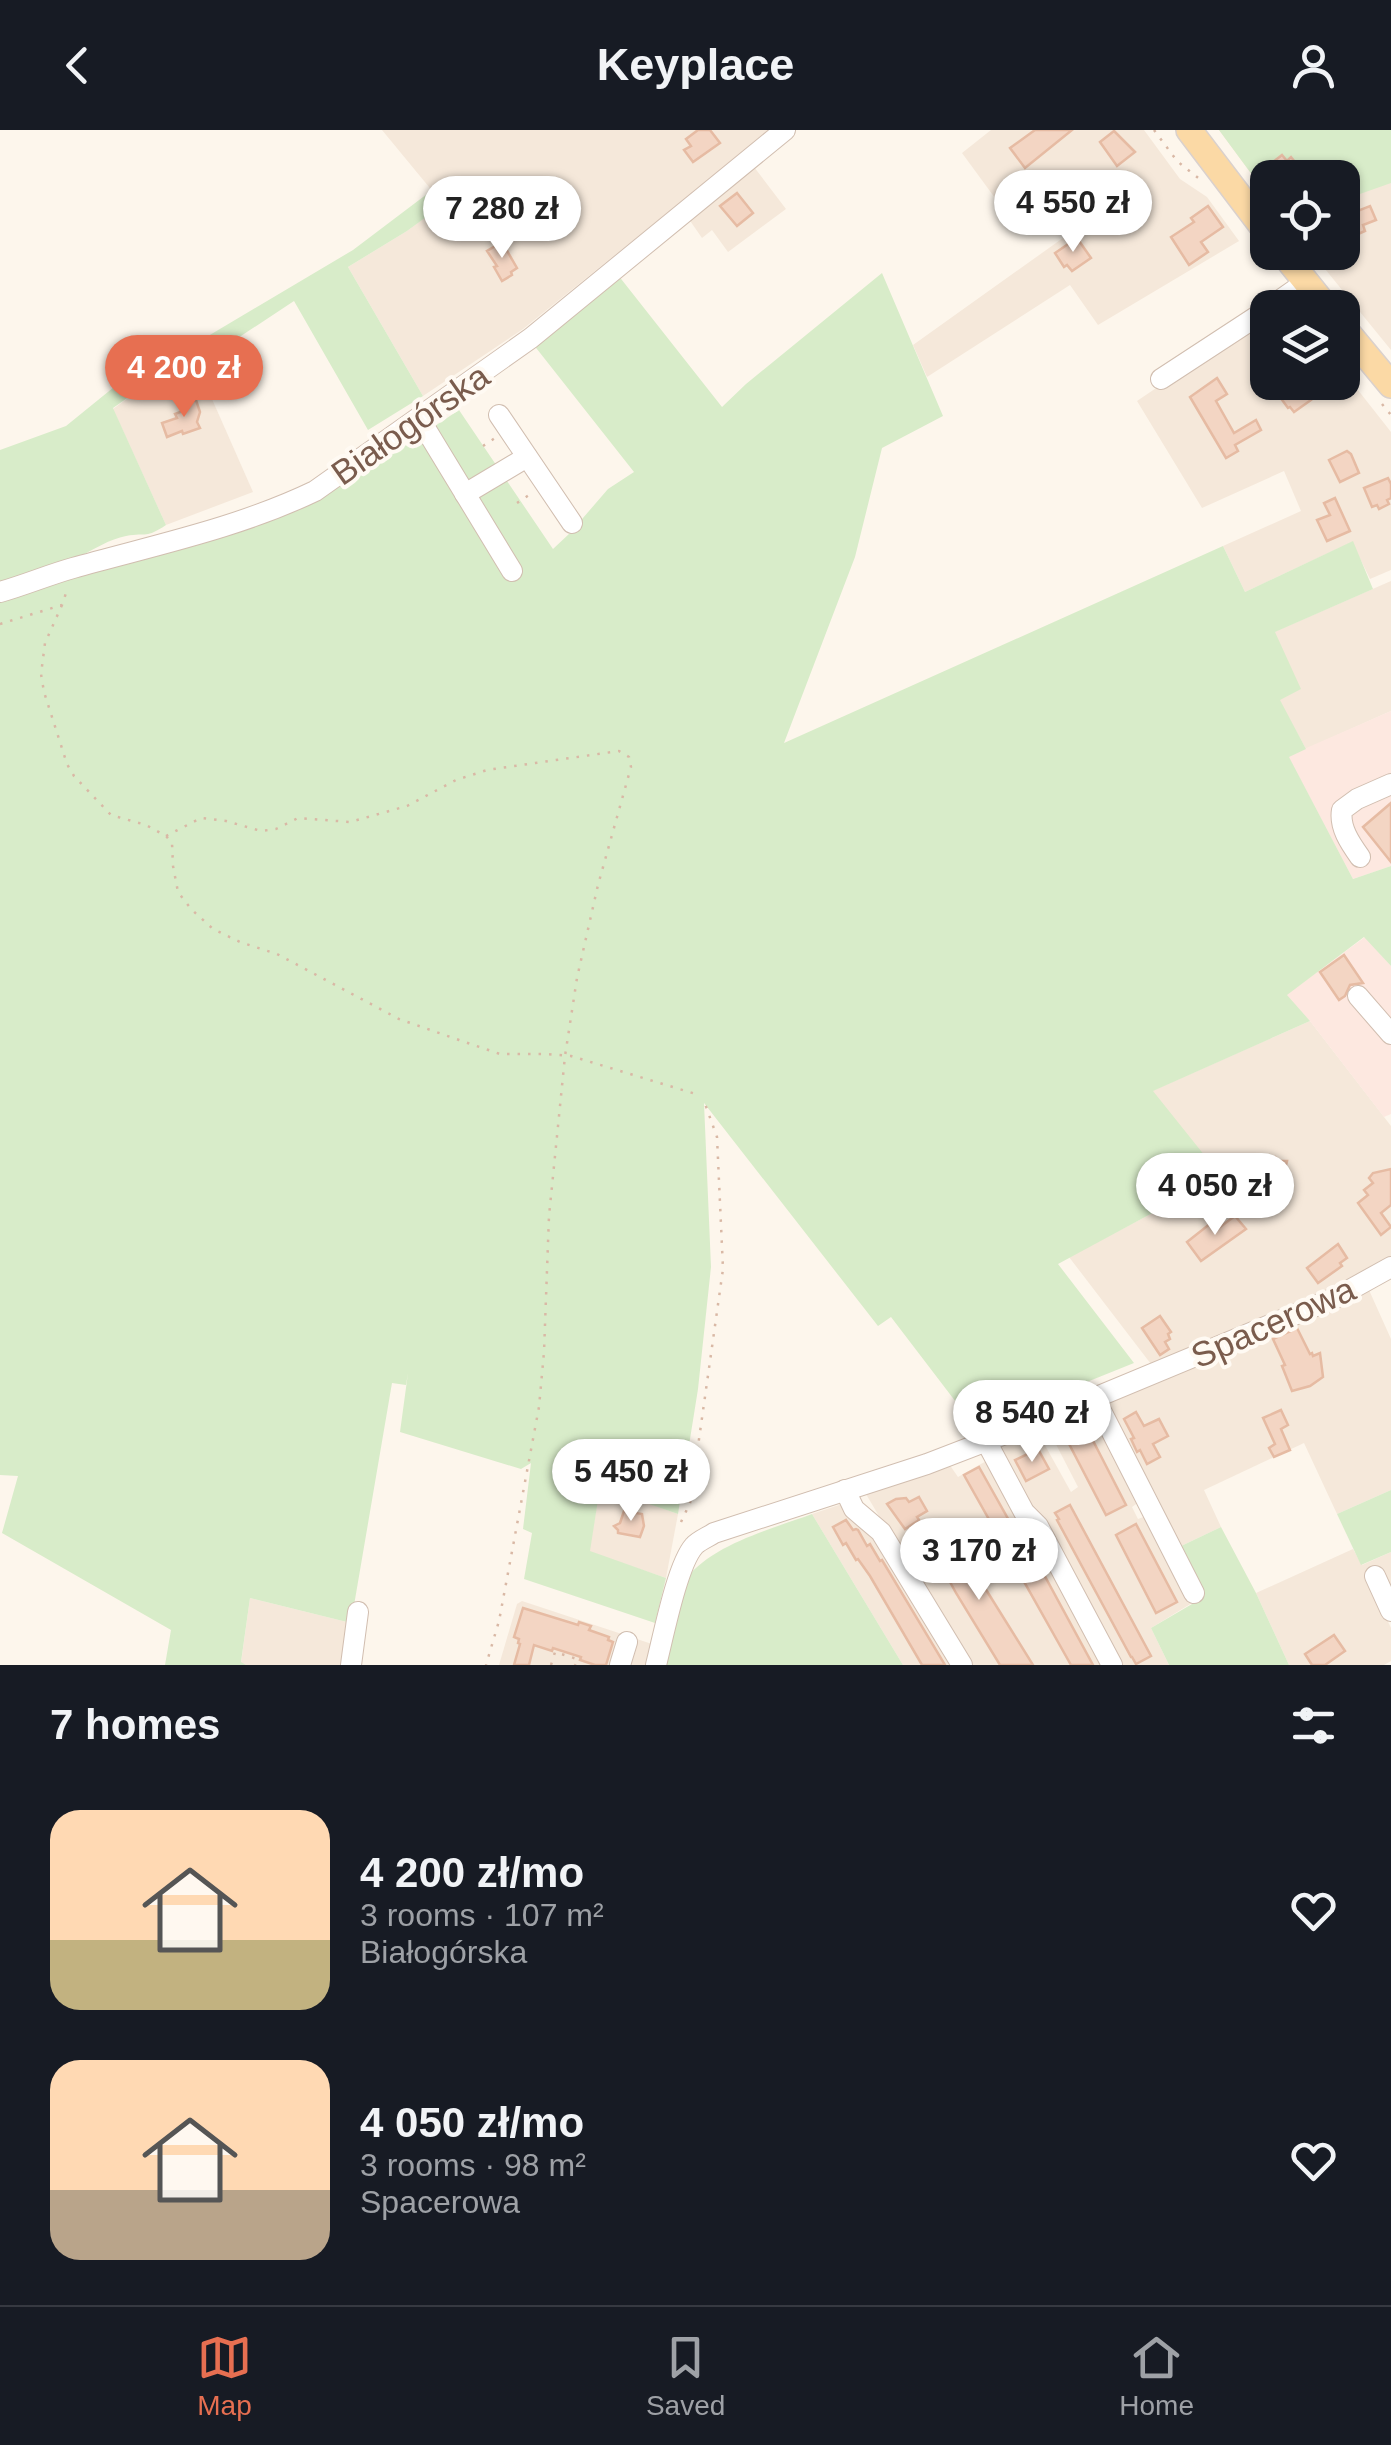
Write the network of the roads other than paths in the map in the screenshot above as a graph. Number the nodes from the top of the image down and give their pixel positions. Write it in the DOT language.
graph roads {
  1 [pos="785,130"];
  2 [pos="1189,130"];
  3 [pos="1250,210"];
  4 [pos="1296,270"];
  5 [pos="1306,282"];
  6 [pos="1294,290"];
  7 [pos="1312,290"];
  8 [pos="1250,320"];
  9 [pos="1360,348"];
  10 [pos="1161,379"];
  11 [pos="1391,386"];
  12 [pos="499,415"];
  13 [pos="420,418"];
  14 [pos="527,457"];
  15 [pos="465,494"];
  16 [pos="572,524"];
  17 [pos="512,571"];
  18 [pos="0,592"];
  19 [pos="1391,784"];
  20 [pos="1360,857"];
  21 [pos="1358,996"];
  22 [pos="1391,1034"];
  23 [pos="1391,1267"];
  24 [pos="1095,1398"];
  25 [pos="986,1441"];
  26 [pos="846,1490"];
  27 [pos="1375,1576"];
  28 [pos="1194,1593"];
  29 [pos="1391,1611"];
  30 [pos="358,1612"];
  31 [pos="627,1642"];
  32 [pos="351,1665"];
  33 [pos="620,1665"];
  34 [pos="656,1665"];
  35 [pos="962,1665"];
  36 [pos="1112,1665"];
  1 -- 13 [label="street, Białogórska"];
  2 -- 3 [label="main road"];
  4 -- 5 [label="main road"];
  5 -- 6 [label="street"];
  5 -- 7 [label="main road"];
  8 -- 10 [label="street"];
  9 -- 11 [label="main road"];
  12 -- 14 [label="street"];
  13 -- 15 [label="street"];
  13 -- 18 [label="street, Białogórska"];
  14 -- 15 [label="street"];
  14 -- 16 [label="street"];
  15 -- 17 [label="street"];
  19 -- 20 [label="street"];
  21 -- 22 [label="street"];
  23 -- 24 [label="street, Spacerowa"];
  24 -- 25 [label="street, Spacerowa"];
  24 -- 28 [label="street"];
  25 -- 26 [label="street, Spacerowa"];
  25 -- 36 [label="street"];
  26 -- 34 [label="street, Spacerowa"];
  26 -- 35 [label="street"];
  27 -- 29 [label="street"];
  30 -- 32 [label="street"];
  31 -- 33 [label="street"];
}
